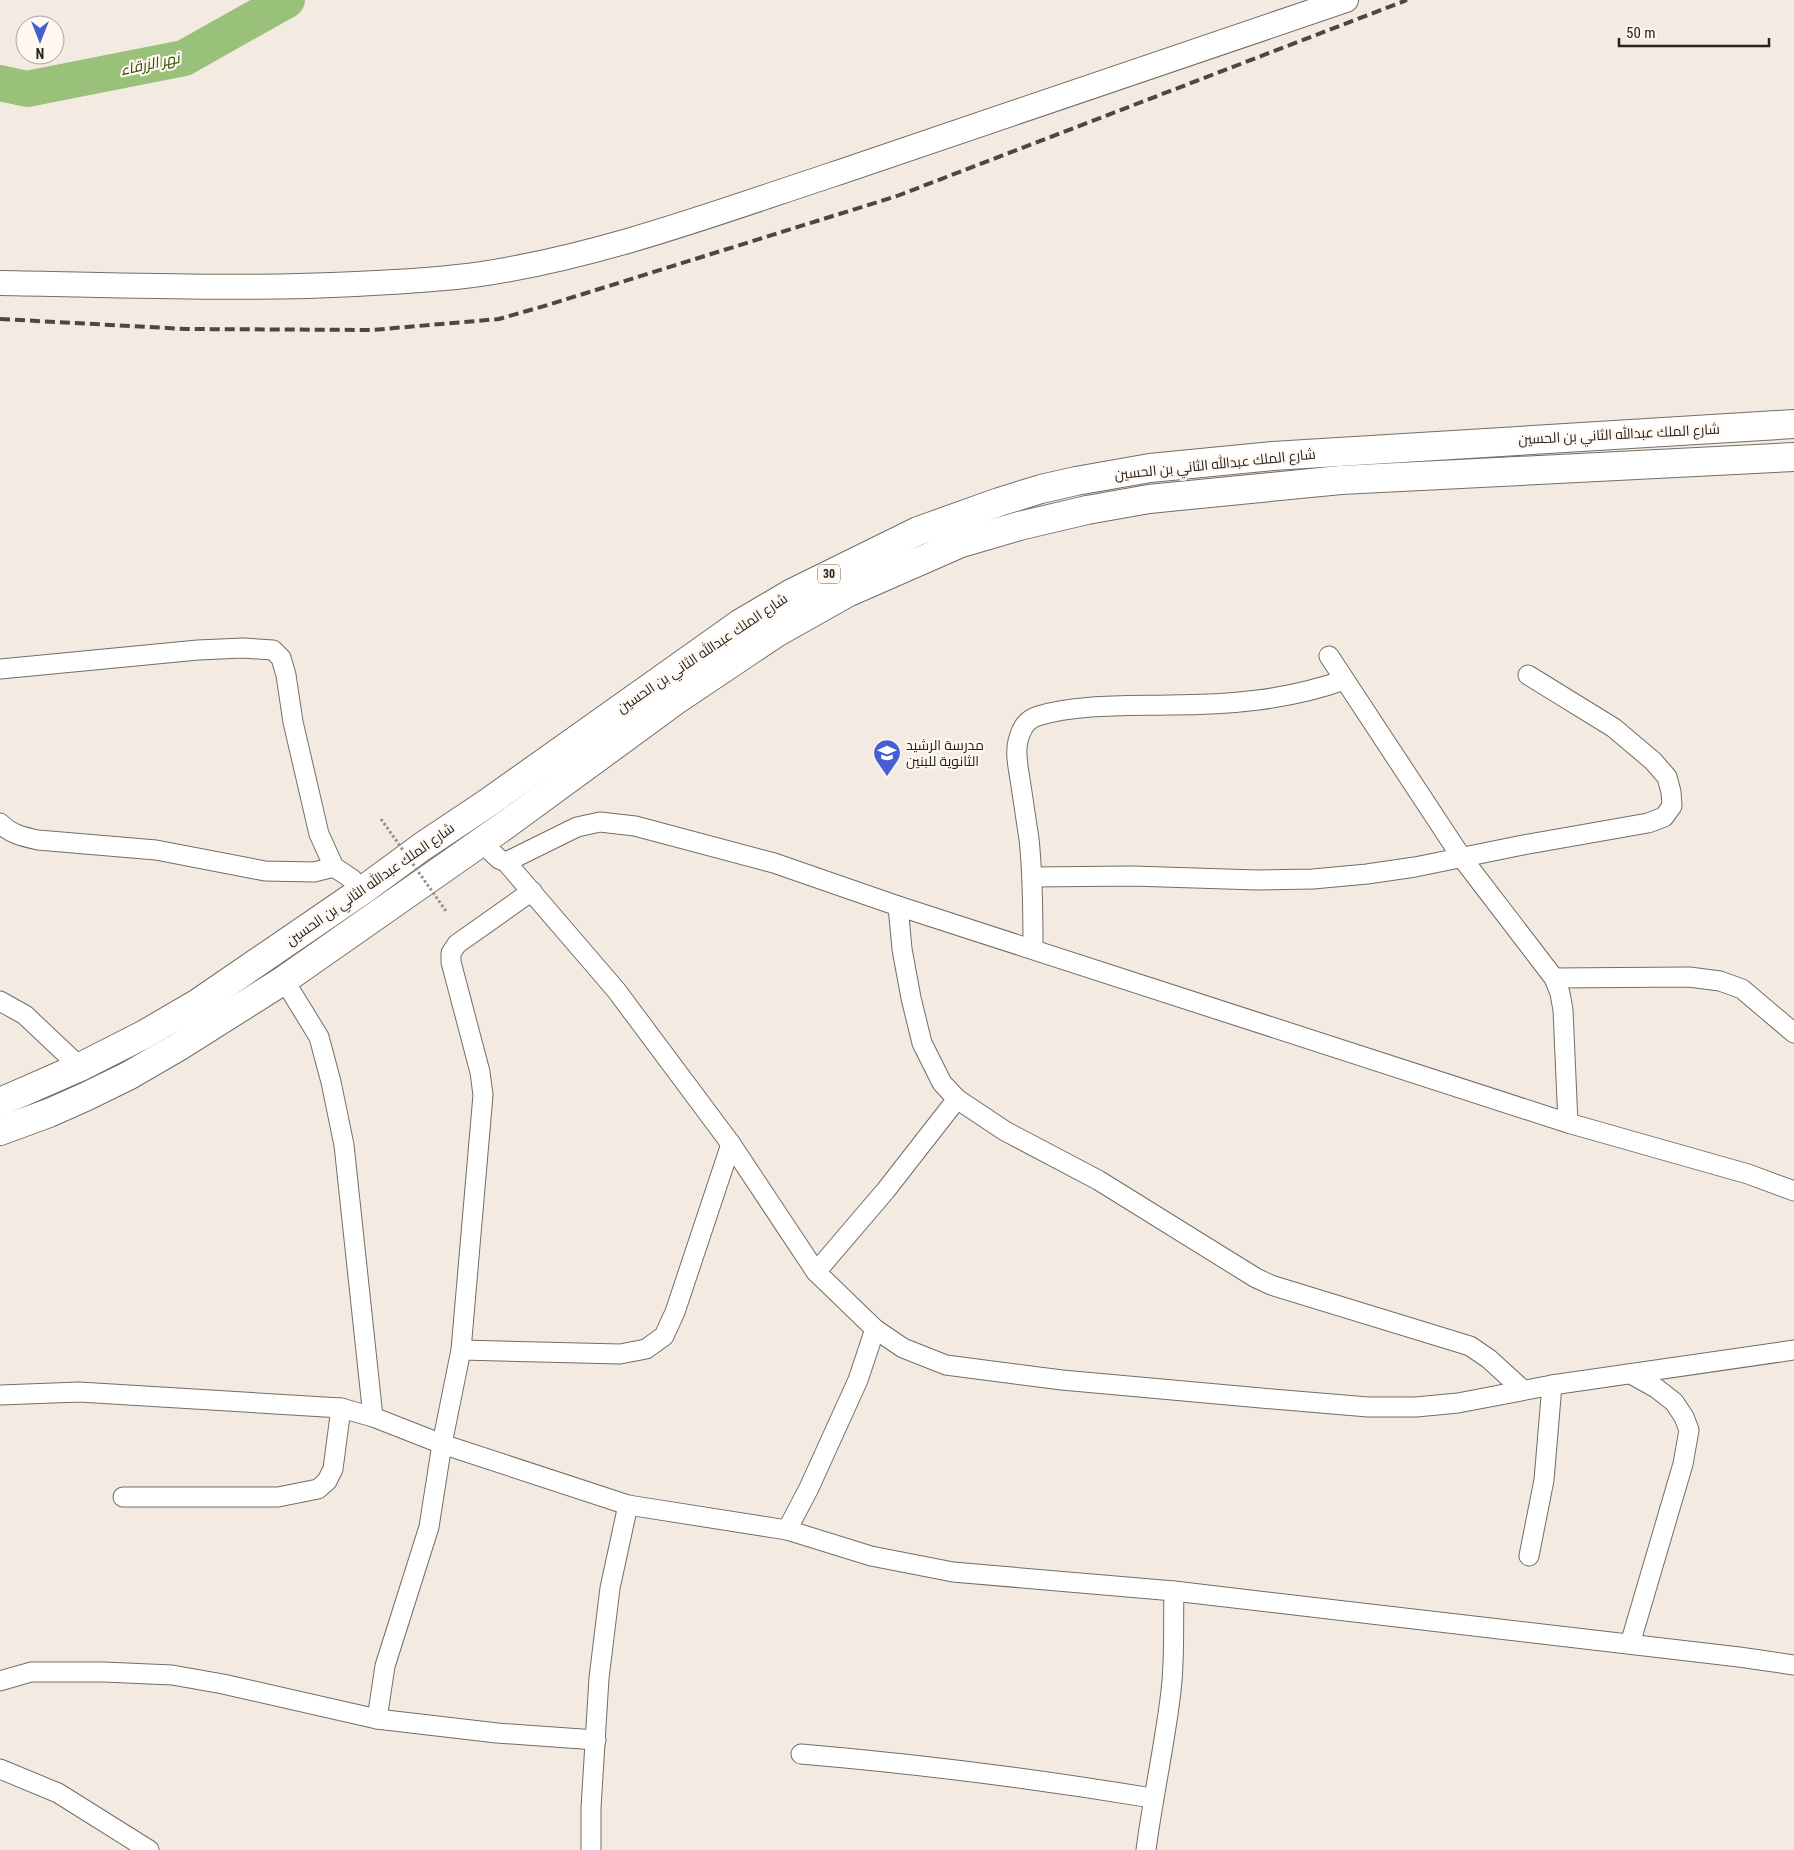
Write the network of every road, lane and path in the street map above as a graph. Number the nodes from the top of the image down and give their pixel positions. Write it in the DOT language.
graph roads {
  1 [pos="1346,0"];
  2 [pos="0,283"];
  3 [pos="1794,424"];
  4 [pos="1338,451"];
  5 [pos="1794,457"];
  6 [pos="1341,480"];
  7 [pos="1329,656"];
  8 [pos="0,669"];
  9 [pos="1528,675"];
  10 [pos="1344,680"];
  11 [pos="380,819"];
  12 [pos="0,823"];
  13 [pos="481,842"];
  14 [pos="1462,858"];
  15 [pos="506,862"];
  16 [pos="334,867"];
  17 [pos="1032,878"];
  18 [pos="363,890"];
  19 [pos="532,891"];
  20 [pos="898,906"];
  21 [pos="446,912"];
  22 [pos="1033,948"];
  23 [pos="1554,978"];
  24 [pos="284,980"];
  25 [pos="0,1001"];
  26 [pos="1794,1033"];
  27 [pos="80,1067"];
  28 [pos="957,1099"];
  29 [pos="0,1102"];
  30 [pos="1568,1123"];
  31 [pos="0,1131"];
  32 [pos="731,1144"];
  33 [pos="1794,1190"];
  34 [pos="816,1272"];
  35 [pos="875,1329"];
  36 [pos="461,1350"];
  37 [pos="1794,1350"];
  38 [pos="1631,1374"];
  39 [pos="1552,1386"];
  40 [pos="1523,1390"];
  41 [pos="0,1395"];
  42 [pos="341,1408"];
  43 [pos="373,1417"];
  44 [pos="442,1444"];
  45 [pos="123,1497"];
  46 [pos="628,1505"];
  47 [pos="787,1530"];
  48 [pos="1530,1556"];
  49 [pos="1174,1590"];
  50 [pos="1630,1644"];
  51 [pos="1794,1665"];
  52 [pos="0,1681"];
  53 [pos="377,1719"];
  54 [pos="596,1740"];
  55 [pos="801,1754"];
  56 [pos="0,1769"];
  57 [pos="1152,1798"];
  58 [pos="142,1848"];
  59 [pos="591,1850"];
  60 [pos="1146,1850"];
  1 -- 2 [label="street"];
  3 -- 4 [label="main road, شارع الملك عبدالله الثاني بن الحسين / 30"];
  4 -- 6 [label="main road"];
  4 -- 18 [label="main road, شارع الملك عبدالله الثاني بن الحسين / 30"];
  5 -- 6 [label="main road, شارع الملك عبدالله الثاني بن الحسين / 30"];
  6 -- 13 [label="main road, شارع الملك عبدالله الثاني بن الحسين / 30"];
  7 -- 10 [label="street"];
  8 -- 16 [label="street"];
  9 -- 14 [label="street"];
  10 -- 14 [label="street"];
  10 -- 17 [label="street"];
  11 -- 21 [label="path, bridge"];
  12 -- 16 [label="street"];
  13 -- 15 [label="street"];
  13 -- 24 [label="main road, شارع الملك عبدالله الثاني بن الحسين / 30"];
  14 -- 17 [label="street"];
  14 -- 23 [label="street"];
  15 -- 19 [label="street"];
  15 -- 20 [label="street"];
  16 -- 18 [label="street"];
  17 -- 22 [label="street"];
  18 -- 27 [label="main road, شارع الملك عبدالله الثاني بن الحسين / 30"];
  19 -- 32 [label="street"];
  19 -- 36 [label="street"];
  20 -- 22 [label="street"];
  20 -- 28 [label="street"];
  22 -- 30 [label="street"];
  23 -- 26 [label="street"];
  23 -- 30 [label="street"];
  24 -- 31 [label="main road, شارع الملك عبدالله الثاني بن الحسين / 30"];
  24 -- 43 [label="street"];
  25 -- 27 [label="street"];
  27 -- 29 [label="main road, شارع الملك عبدالله الثاني بن الحسين / 30"];
  28 -- 34 [label="street"];
  28 -- 40 [label="street"];
  30 -- 33 [label="street"];
  32 -- 34 [label="street"];
  32 -- 36 [label="street"];
  34 -- 35 [label="street"];
  35 -- 40 [label="street"];
  35 -- 47 [label="street"];
  36 -- 44 [label="street"];
  37 -- 38 [label="street"];
  38 -- 39 [label="street"];
  38 -- 50 [label="street"];
  39 -- 40 [label="street"];
  39 -- 48 [label="street"];
  41 -- 42 [label="street"];
  42 -- 43 [label="street"];
  42 -- 45 [label="street"];
  43 -- 44 [label="street"];
  44 -- 46 [label="street"];
  44 -- 53 [label="street"];
  46 -- 47 [label="street"];
  46 -- 54 [label="street"];
  47 -- 49 [label="street"];
  49 -- 50 [label="street"];
  49 -- 57 [label="street"];
  50 -- 51 [label="street"];
  52 -- 53 [label="street"];
  53 -- 54 [label="street"];
  54 -- 59 [label="street"];
  55 -- 57 [label="street"];
  56 -- 58 [label="street"];
  57 -- 60 [label="street"];
}
